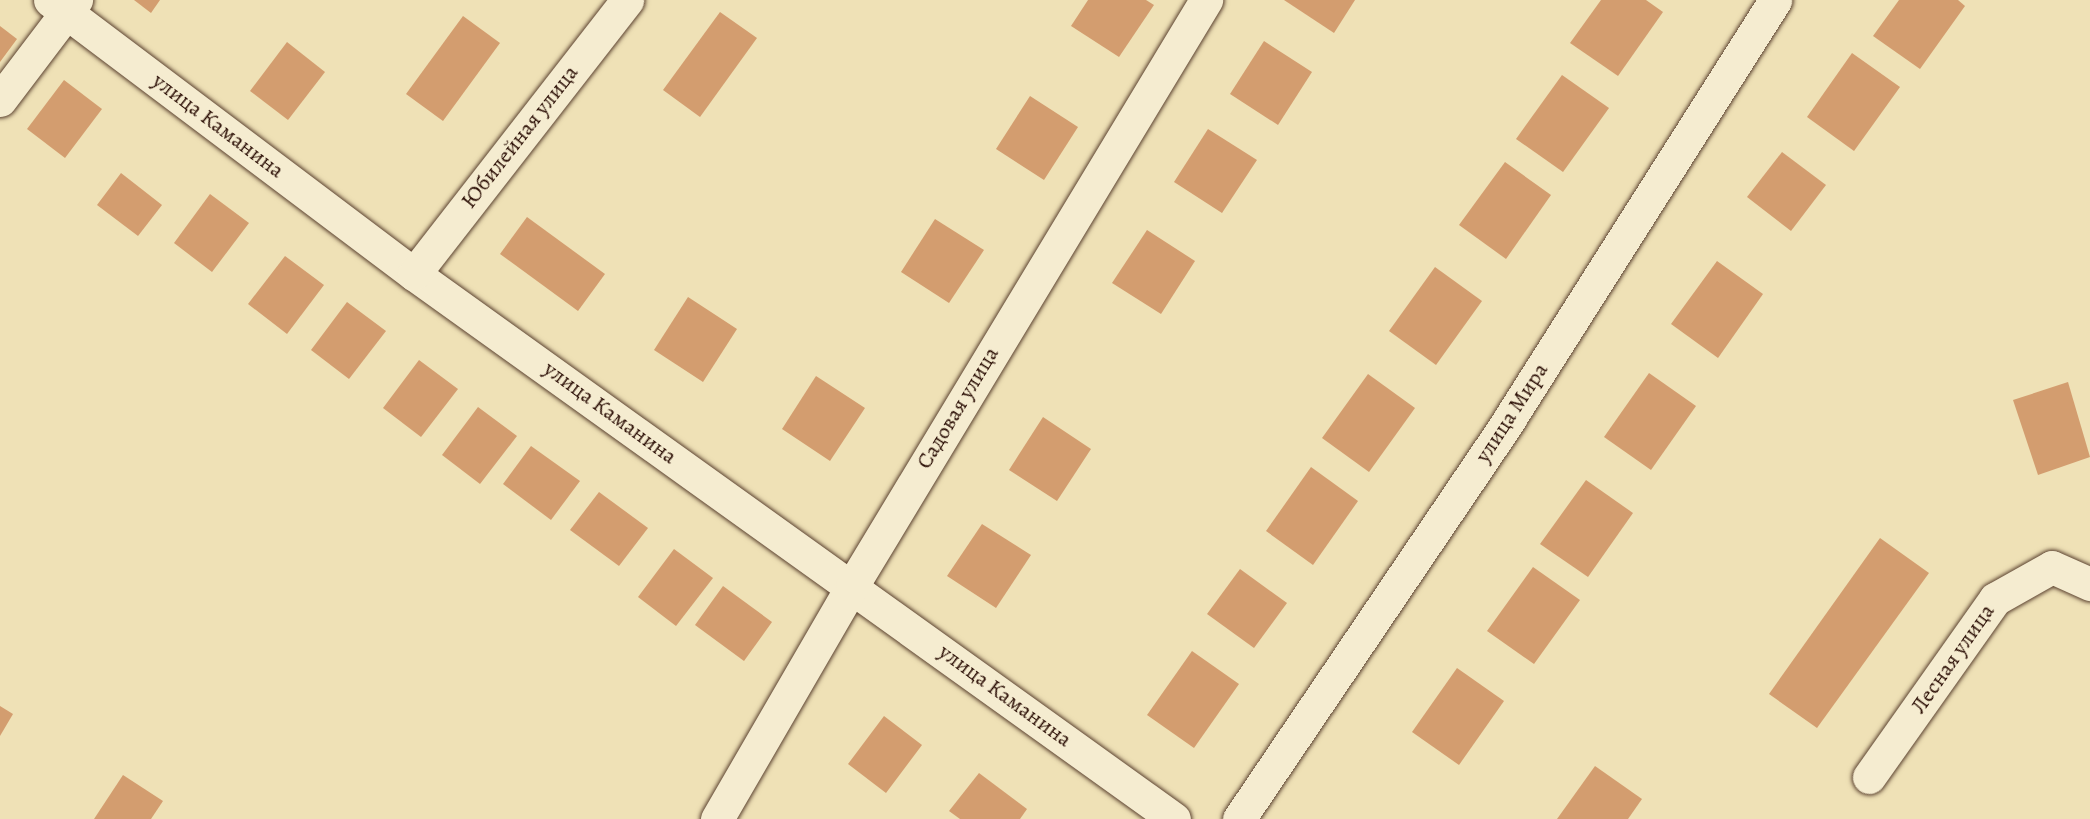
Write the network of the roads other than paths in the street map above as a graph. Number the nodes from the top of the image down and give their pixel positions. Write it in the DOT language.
graph roads {
  1 [pos="627,0"];
  2 [pos="1206,0"];
  3 [pos="1775,0"];
  4 [pos="64,4"];
  5 [pos="0,100"];
  6 [pos="414,274"];
  7 [pos="2090,584"];
  8 [pos="852,586"];
  9 [pos="1869,777"];
  10 [pos="717,819"];
  11 [pos="1174,819"];
  12 [pos="1239,819"];
  1 -- 6 [label="street, Юбилейная улица"];
  2 -- 8 [label="street, Садовая улица"];
  3 -- 12 [label="street, улица Мира"];
  4 -- 5 [label="street"];
  4 -- 6 [label="street, улица Каманина"];
  6 -- 8 [label="street, улица Каманина"];
  7 -- 9 [label="street, Лесная улица"];
  8 -- 10 [label="street, Садовая улица"];
  8 -- 11 [label="street, улица Каманина"];
}
